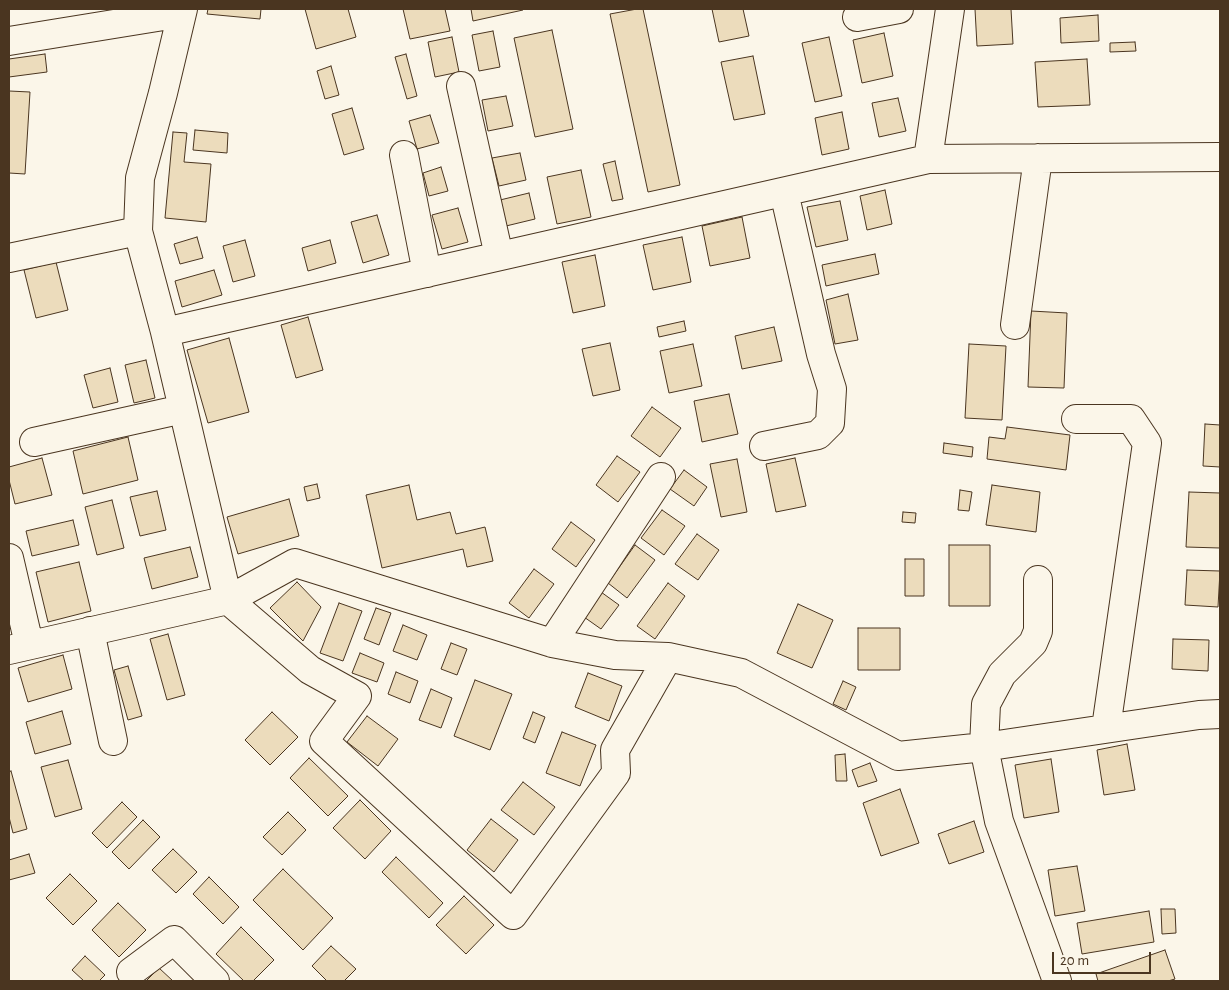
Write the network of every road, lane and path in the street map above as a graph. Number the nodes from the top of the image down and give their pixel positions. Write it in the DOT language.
graph roads {
  1 [pos="899,9"];
  2 [pos="950,9"];
  3 [pos="183,11"];
  4 [pos="857,17"];
  5 [pos="9,41"];
  6 [pos="461,86"];
  7 [pos="404,155"];
  8 [pos="1220,157"];
  9 [pos="1038,158"];
  10 [pos="928,159"];
  11 [pos="784,192"];
  12 [pos="138,231"];
  13 [pos="499,256"];
  14 [pos="9,258"];
  15 [pos="427,273"];
  16 [pos="1015,325"];
  17 [pos="165,332"];
  18 [pos="183,409"];
  19 [pos="1076,419"];
  20 [pos="34,442"];
  21 [pos="764,446"];
  22 [pos="660,477"];
  23 [pos="9,558"];
  24 [pos="1038,580"];
  25 [pos="228,600"];
  26 [pos="90,631"];
  27 [pos="552,644"];
  28 [pos="19,647"];
  29 [pos="668,657"];
  30 [pos="1220,714"];
  31 [pos="1106,728"];
  32 [pos="113,741"];
  33 [pos="984,747"];
  34 [pos="132,972"];
  35 [pos="215,981"];
  36 [pos="1057,981"];
  1 -- 4 [label="street"];
  2 -- 10 [label="street"];
  3 -- 5 [label="street"];
  3 -- 12 [label="street"];
  6 -- 13 [label="street"];
  7 -- 15 [label="street"];
  8 -- 9 [label="street"];
  9 -- 10 [label="street"];
  9 -- 16 [label="street"];
  10 -- 11 [label="street"];
  11 -- 13 [label="street"];
  11 -- 21 [label="street"];
  12 -- 14 [label="street"];
  12 -- 17 [label="street"];
  13 -- 15 [label="street"];
  15 -- 17 [label="street"];
  17 -- 18 [label="street"];
  18 -- 20 [label="street"];
  18 -- 25 [label="street"];
  19 -- 31 [label="street"];
  22 -- 27 [label="street"];
  23 -- 28 [label="street"];
  24 -- 33 [label="street"];
  25 -- 26 [label="street"];
  25 -- 27 [label="street"];
  25 -- 29 [label="street"];
  26 -- 28 [label="street"];
  26 -- 32 [label="street"];
  27 -- 29 [label="street"];
  29 -- 33 [label="street"];
  30 -- 31 [label="street"];
  31 -- 33 [label="street"];
  33 -- 36 [label="street"];
  34 -- 35 [label="street"];
}
